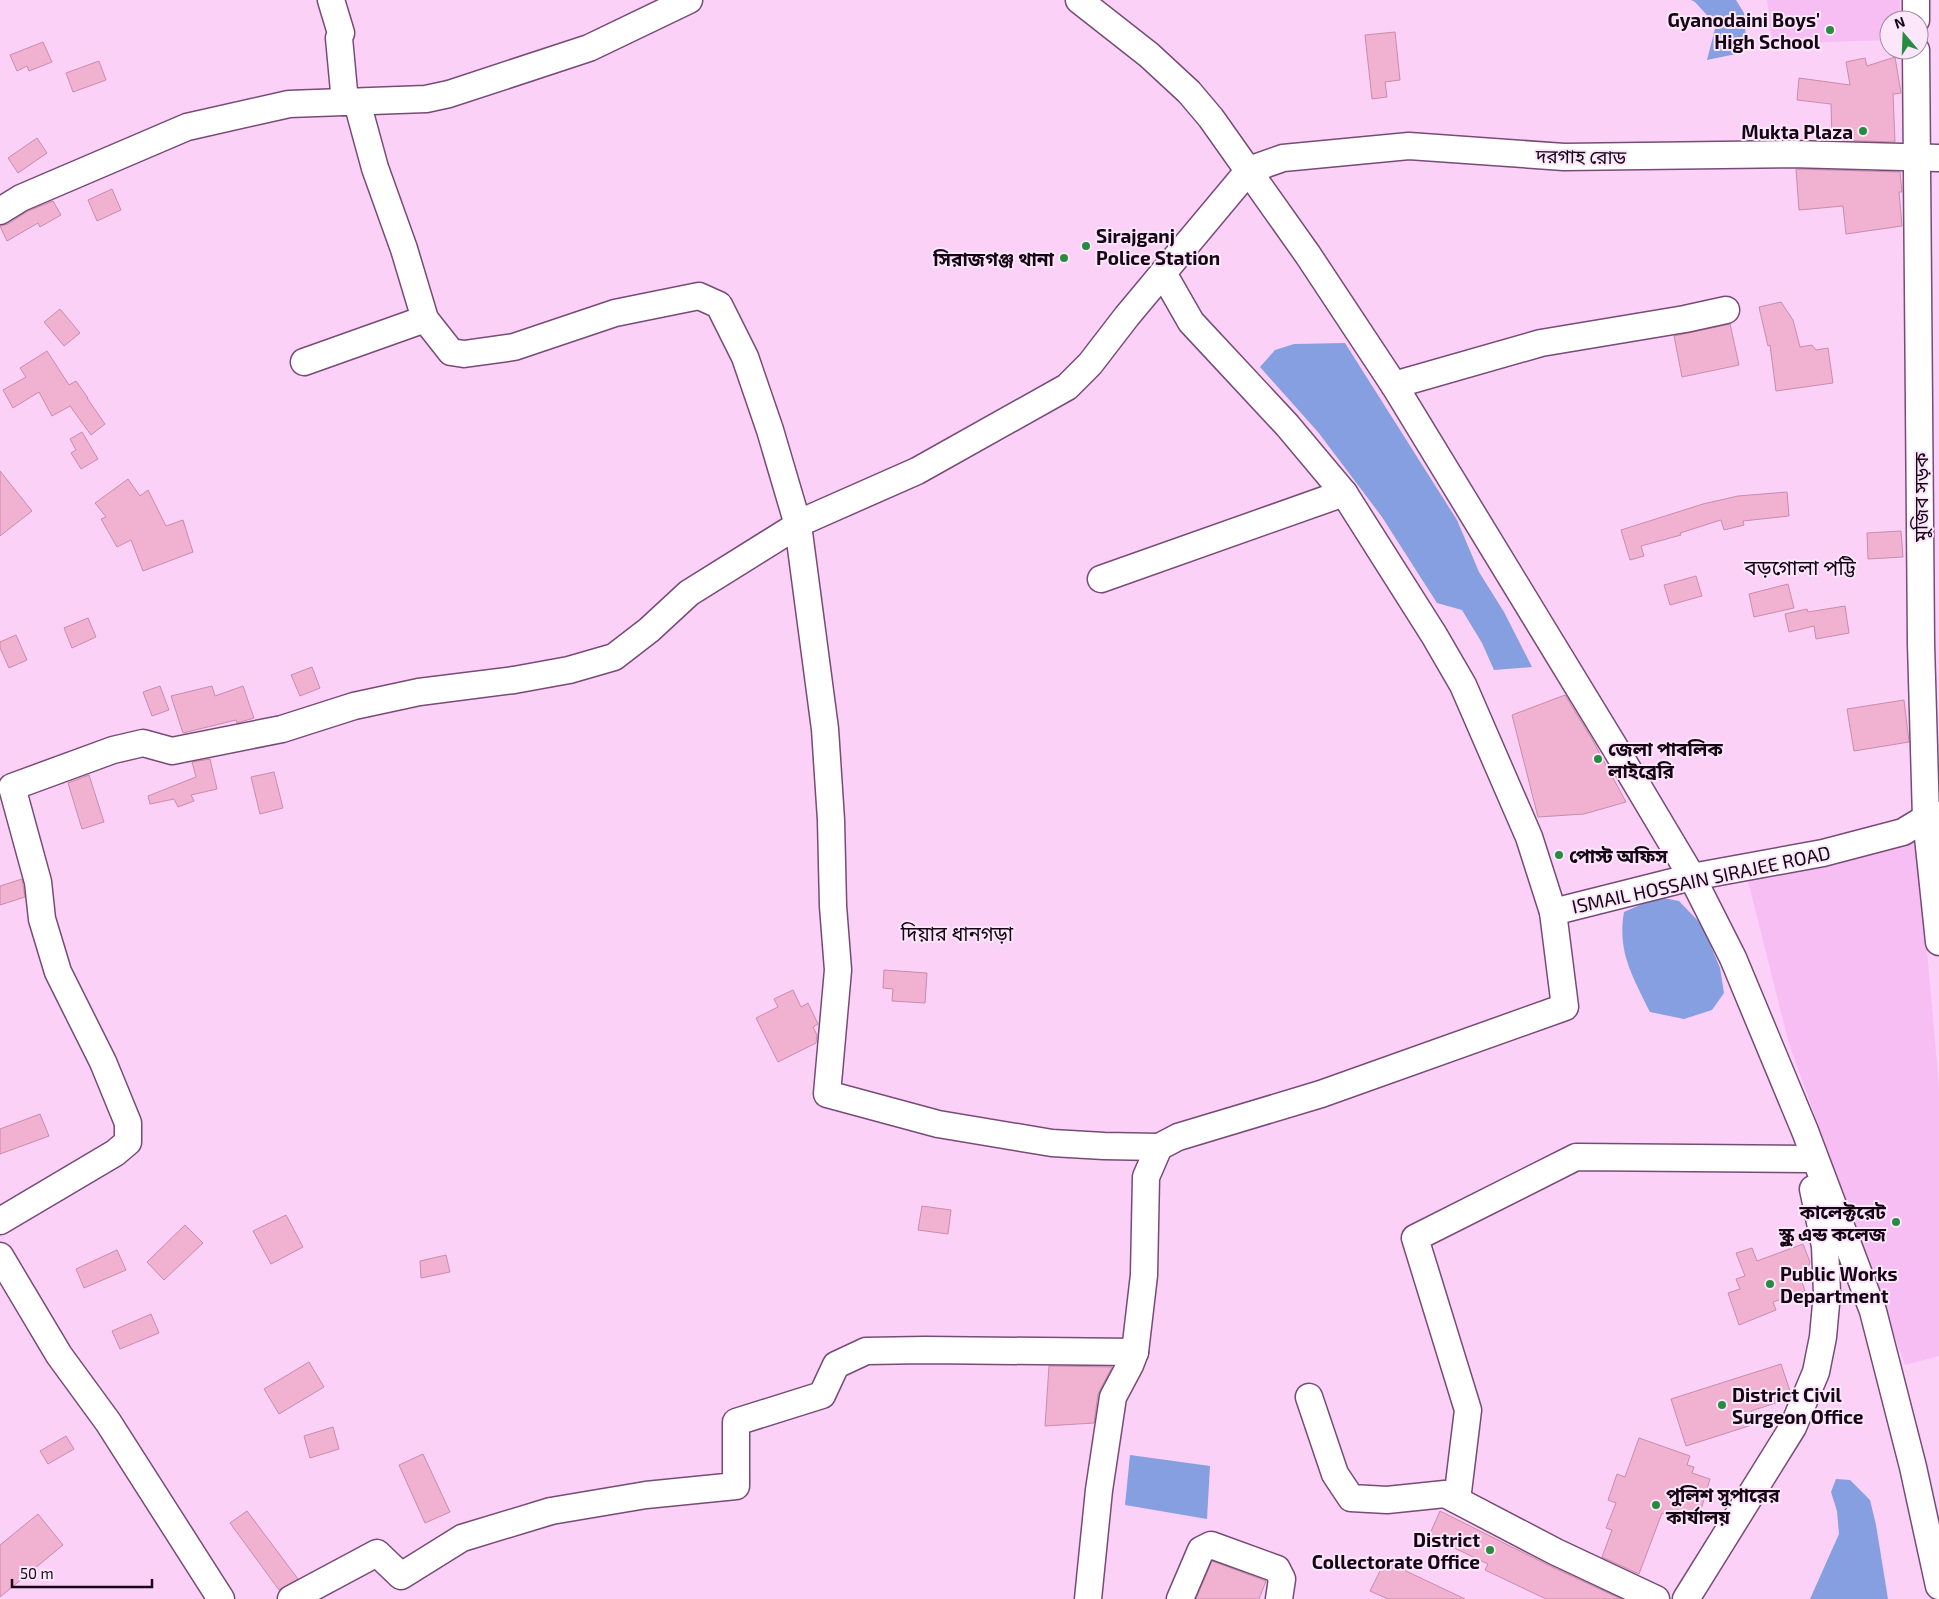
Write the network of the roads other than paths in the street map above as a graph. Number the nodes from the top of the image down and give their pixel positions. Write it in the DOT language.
graph roads {
  1 [pos="331,0"];
  2 [pos="689,0"];
  3 [pos="1079,0"];
  4 [pos="1103,0"];
  5 [pos="1149,55"];
  6 [pos="1917,60"];
  7 [pos="351,102"];
  8 [pos="1928,148"];
  9 [pos="1248,170"];
  10 [pos="0,211"];
  11 [pos="1162,273"];
  12 [pos="1929,308"];
  13 [pos="1726,310"];
  14 [pos="425,319"];
  15 [pos="304,362"];
  16 [pos="1394,385"];
  17 [pos="1344,493"];
  18 [pos="798,525"];
  19 [pos="1101,579"];
  20 [pos="1932,816"];
  21 [pos="1692,877"];
  22 [pos="1553,912"];
  23 [pos="1939,942"];
  24 [pos="1805,1131"];
  25 [pos="1159,1147"];
  26 [pos="1808,1159"];
  27 [pos="0,1221"];
  28 [pos="0,1256"];
  29 [pos="1135,1352"];
  30 [pos="1309,1397"];
  31 [pos="1457,1500"];
  32 [pos="1939,1586"];
  33 [pos="221,1599"];
  34 [pos="291,1599"];
  35 [pos="1088,1599"];
  36 [pos="1180,1599"];
  37 [pos="1279,1599"];
  38 [pos="1656,1599"];
  39 [pos="1686,1599"];
  1 -- 7 [label="street"];
  2 -- 7 [label="street"];
  3 -- 5 [label="street"];
  4 -- 5 [label="street"];
  5 -- 9 [label="street"];
  6 -- 8 [label="street, মুজিব সড়ক"];
  7 -- 10 [label="street"];
  7 -- 14 [label="street"];
  8 -- 9 [label="street, দরগাহ রোড"];
  8 -- 12 [label="street, মুজিব সড়ক"];
  9 -- 11 [label="street"];
  9 -- 16 [label="street"];
  11 -- 17 [label="street, ISMAIL HOSSAIN SIRAJEE ROAD"];
  11 -- 18 [label="street"];
  12 -- 20 [label="street, মুজিব সড়ক"];
  13 -- 16 [label="street"];
  14 -- 15 [label="street"];
  14 -- 18 [label="street"];
  16 -- 21 [label="street"];
  17 -- 19 [label="street"];
  17 -- 22 [label="street, ISMAIL HOSSAIN SIRAJEE ROAD"];
  18 -- 25 [label="street"];
  18 -- 27 [label="street"];
  20 -- 21 [label="street, ISMAIL HOSSAIN SIRAJEE ROAD"];
  20 -- 23 [label="street, মুজিব সড়ক"];
  21 -- 22 [label="street, ISMAIL HOSSAIN SIRAJEE ROAD"];
  21 -- 24 [label="street"];
  22 -- 25 [label="street"];
  24 -- 26 [label="street"];
  24 -- 32 [label="street"];
  25 -- 29 [label="street"];
  26 -- 31 [label="street"];
  26 -- 39 [label="street"];
  28 -- 33 [label="street"];
  29 -- 34 [label="street"];
  29 -- 35 [label="street"];
  30 -- 31 [label="street"];
  31 -- 38 [label="street"];
  36 -- 37 [label="street"];
}
